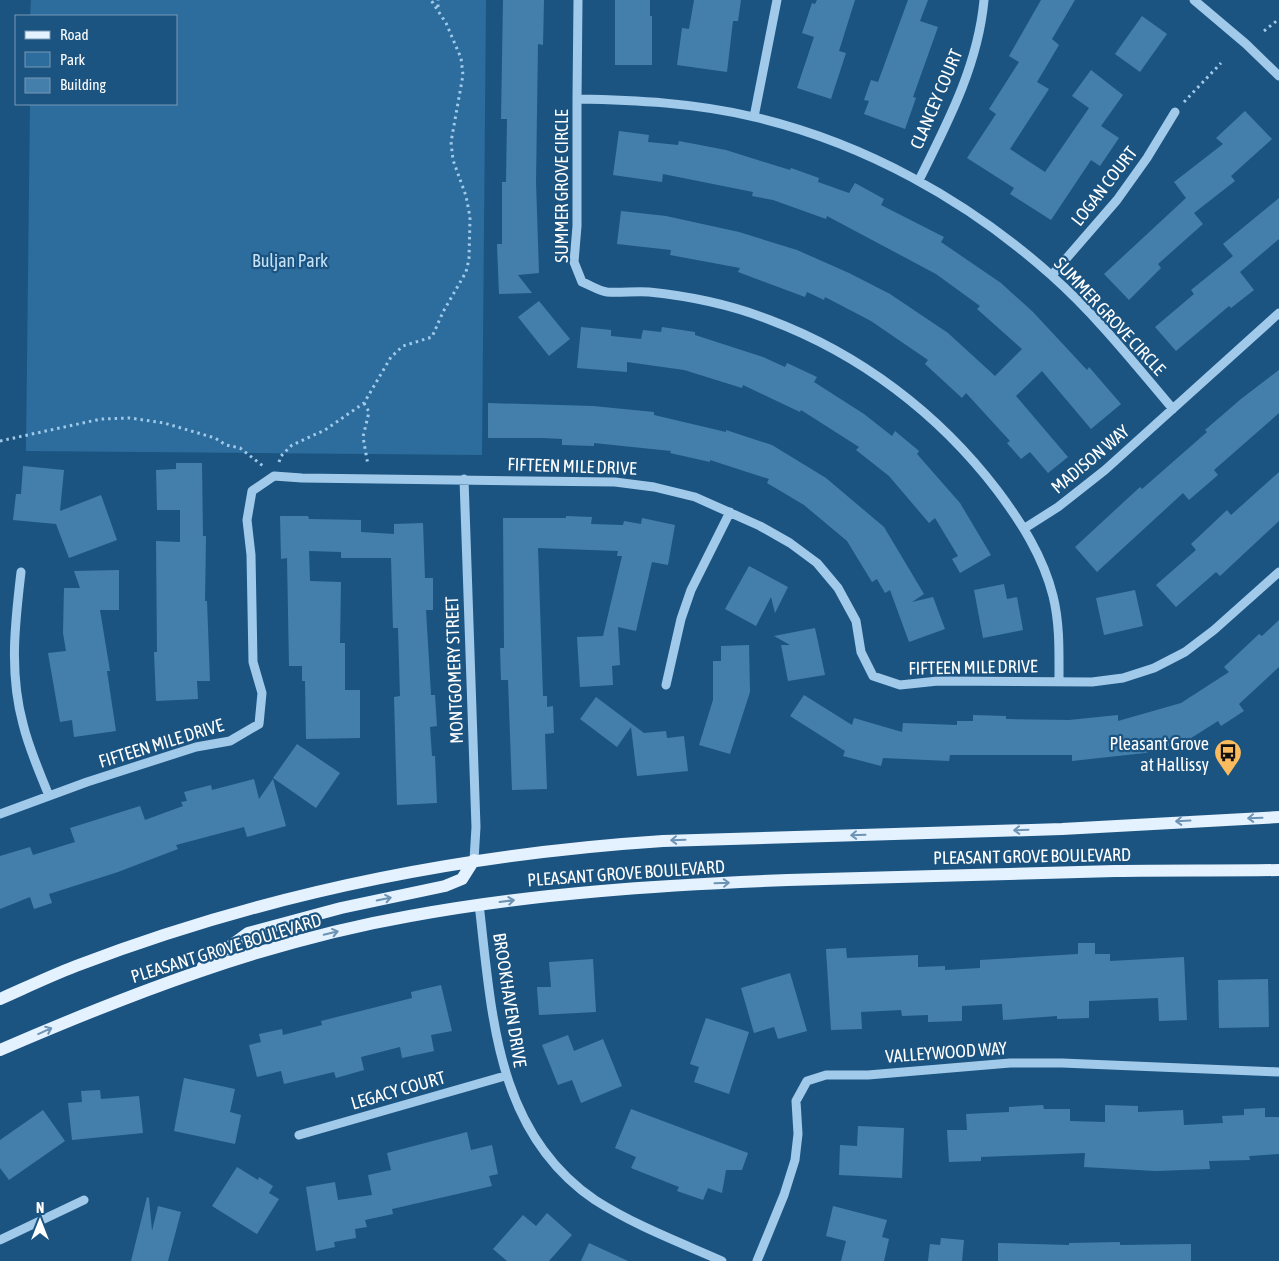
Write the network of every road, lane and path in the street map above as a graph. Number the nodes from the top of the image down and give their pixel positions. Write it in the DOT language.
graph roads {
  1 [pos="431,0"];
  2 [pos="438,0"];
  3 [pos="578,0"];
  4 [pos="777,0"];
  5 [pos="984,0"];
  6 [pos="1194,0"];
  7 [pos="438,8"];
  8 [pos="1279,19"];
  9 [pos="1264,31"];
  10 [pos="1221,63"];
  11 [pos="1279,76"];
  12 [pos="577,99"];
  13 [pos="1175,112"];
  14 [pos="754,117"];
  15 [pos="919,180"];
  16 [pos="1052,275"];
  17 [pos="1279,313"];
  18 [pos="364,403"];
  19 [pos="1173,409"];
  20 [pos="0,441"];
  21 [pos="274,476"];
  22 [pos="368,478"];
  23 [pos="464,479"];
  24 [pos="730,512"];
  25 [pos="1025,528"];
  26 [pos="21,572"];
  27 [pos="1279,572"];
  28 [pos="1059,682"];
  29 [pos="666,685"];
  30 [pos="49,796"];
  31 [pos="0,814"];
  32 [pos="1279,818"];
  33 [pos="474,860"];
  34 [pos="1279,870"];
  35 [pos="479,904"];
  36 [pos="195,972"];
  37 [pos="0,999"];
  38 [pos="0,1050"];
  39 [pos="1279,1072"];
  40 [pos="506,1076"];
  41 [pos="299,1135"];
  42 [pos="84,1200"];
  43 [pos="0,1240"];
  44 [pos="722,1261"];
  45 [pos="757,1261"];
  1 -- 7 [label="path"];
  2 -- 7 [label="path"];
  3 -- 12 [label="street"];
  4 -- 14 [label="street"];
  5 -- 15 [label="street, CLANCEY COURT"];
  6 -- 11 [label="street"];
  7 -- 18 [label="path"];
  8 -- 9 [label="path"];
  10 -- 13 [label="path"];
  12 -- 14 [label="street, SUMMER GROVE CIRCLE"];
  12 -- 25 [label="street, SUMMER GROVE CIRCLE"];
  13 -- 16 [label="street, LOGAN COURT"];
  14 -- 15 [label="street, SUMMER GROVE CIRCLE"];
  15 -- 16 [label="street, SUMMER GROVE CIRCLE"];
  16 -- 19 [label="street, SUMMER GROVE CIRCLE"];
  17 -- 19 [label="street, MADISON WAY"];
  18 -- 21 [label="path"];
  18 -- 22 [label="path"];
  19 -- 25 [label="street, MADISON WAY"];
  20 -- 21 [label="path"];
  21 -- 22 [label="street, FIFTEEN MILE DRIVE"];
  21 -- 30 [label="street, FIFTEEN MILE DRIVE"];
  22 -- 23 [label="street, FIFTEEN MILE DRIVE"];
  23 -- 24 [label="street, FIFTEEN MILE DRIVE"];
  23 -- 33 [label="street, MONTGOMERY STREET"];
  24 -- 28 [label="street, FIFTEEN MILE DRIVE"];
  24 -- 29 [label="street"];
  25 -- 28 [label="street, SUMMER GROVE CIRCLE"];
  26 -- 30 [label="street"];
  27 -- 28 [label="street, FIFTEEN MILE DRIVE"];
  30 -- 31 [label="street, FIFTEEN MILE DRIVE"];
  32 -- 33 [label="main road, PLEASANT GROVE BOULEVARD, one-way"];
  36 -- 33 [label="main road, one-way"];
  33 -- 37 [label="main road, PLEASANT GROVE BOULEVARD"];
  35 -- 34 [label="main road, PLEASANT GROVE BOULEVARD, one-way"];
  36 -- 35 [label="main road, PLEASANT GROVE BOULEVARD, one-way"];
  35 -- 40 [label="street, BROOKHAVEN DRIVE"];
  38 -- 36 [label="main road, PLEASANT GROVE BOULEVARD, one-way"];
  39 -- 45 [label="street, VALLEYWOOD WAY"];
  40 -- 41 [label="street, LEGACY COURT"];
  40 -- 44 [label="street, BROOKHAVEN DRIVE"];
  42 -- 43 [label="street"];
}
